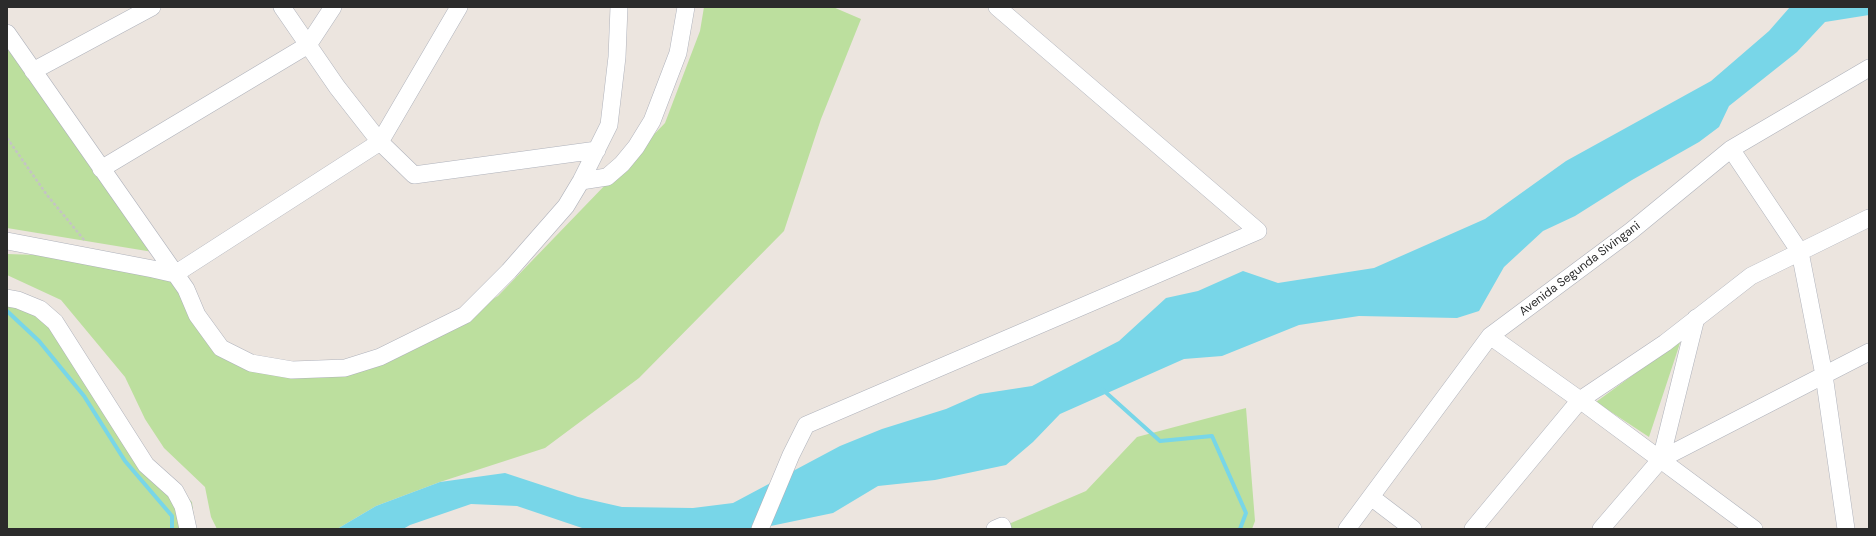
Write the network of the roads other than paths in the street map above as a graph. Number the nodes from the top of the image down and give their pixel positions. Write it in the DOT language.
graph roads {
  1 [pos="152,7"];
  2 [pos="282,7"];
  3 [pos="333,7"];
  4 [pos="459,7"];
  5 [pos="686,7"];
  6 [pos="997,7"];
  7 [pos="615,9"];
  8 [pos="7,33"];
  9 [pos="308,45"];
  10 [pos="1869,68"];
  11 [pos="33,71"];
  12 [pos="380,142"];
  13 [pos="1731,149"];
  14 [pos="597,150"];
  15 [pos="102,169"];
  16 [pos="581,181"];
  17 [pos="1869,218"];
  18 [pos="7,241"];
  19 [pos="1800,252"];
  20 [pos="175,274"];
  21 [pos="7,298"];
  22 [pos="1696,318"];
  23 [pos="1490,336"];
  24 [pos="1869,352"];
  25 [pos="1824,375"];
  26 [pos="1580,400"];
  27 [pos="1661,459"];
  28 [pos="1371,497"];
  29 [pos="1745,526"];
  30 [pos="188,529"];
  31 [pos="760,529"];
  32 [pos="995,529"];
  33 [pos="1003,529"];
  34 [pos="1347,529"];
  35 [pos="1413,529"];
  36 [pos="1473,529"];
  37 [pos="1601,529"];
  38 [pos="1846,529"];
  1 -- 11 [label="street"];
  2 -- 9 [label="street"];
  3 -- 9 [label="street"];
  4 -- 12 [label="street"];
  5 -- 16 [label="street"];
  6 -- 31 [label="street"];
  7 -- 14 [label="street"];
  8 -- 11 [label="street"];
  9 -- 12 [label="street"];
  9 -- 15 [label="street"];
  10 -- 13 [label="street, Avenida Segunda Sivingani"];
  11 -- 15 [label="street"];
  12 -- 14 [label="street"];
  12 -- 20 [label="street"];
  13 -- 19 [label="street"];
  13 -- 23 [label="street, Avenida Segunda Sivingani"];
  14 -- 16 [label="street"];
  15 -- 20 [label="street"];
  16 -- 20 [label="street"];
  17 -- 19 [label="street"];
  18 -- 20 [label="street"];
  19 -- 22 [label="street"];
  19 -- 25 [label="street"];
  21 -- 30 [label="street"];
  22 -- 26 [label="street"];
  22 -- 27 [label="street"];
  23 -- 26 [label="street"];
  23 -- 28 [label="street, Avenida Segunda Sivingani"];
  24 -- 25 [label="street"];
  25 -- 27 [label="street"];
  25 -- 38 [label="street"];
  26 -- 27 [label="street"];
  26 -- 36 [label="street"];
  27 -- 29 [label="street"];
  27 -- 37 [label="street"];
  28 -- 34 [label="street, Avenida Segunda Sivingani"];
  28 -- 35 [label="street"];
  32 -- 33 [label="street"];
}
